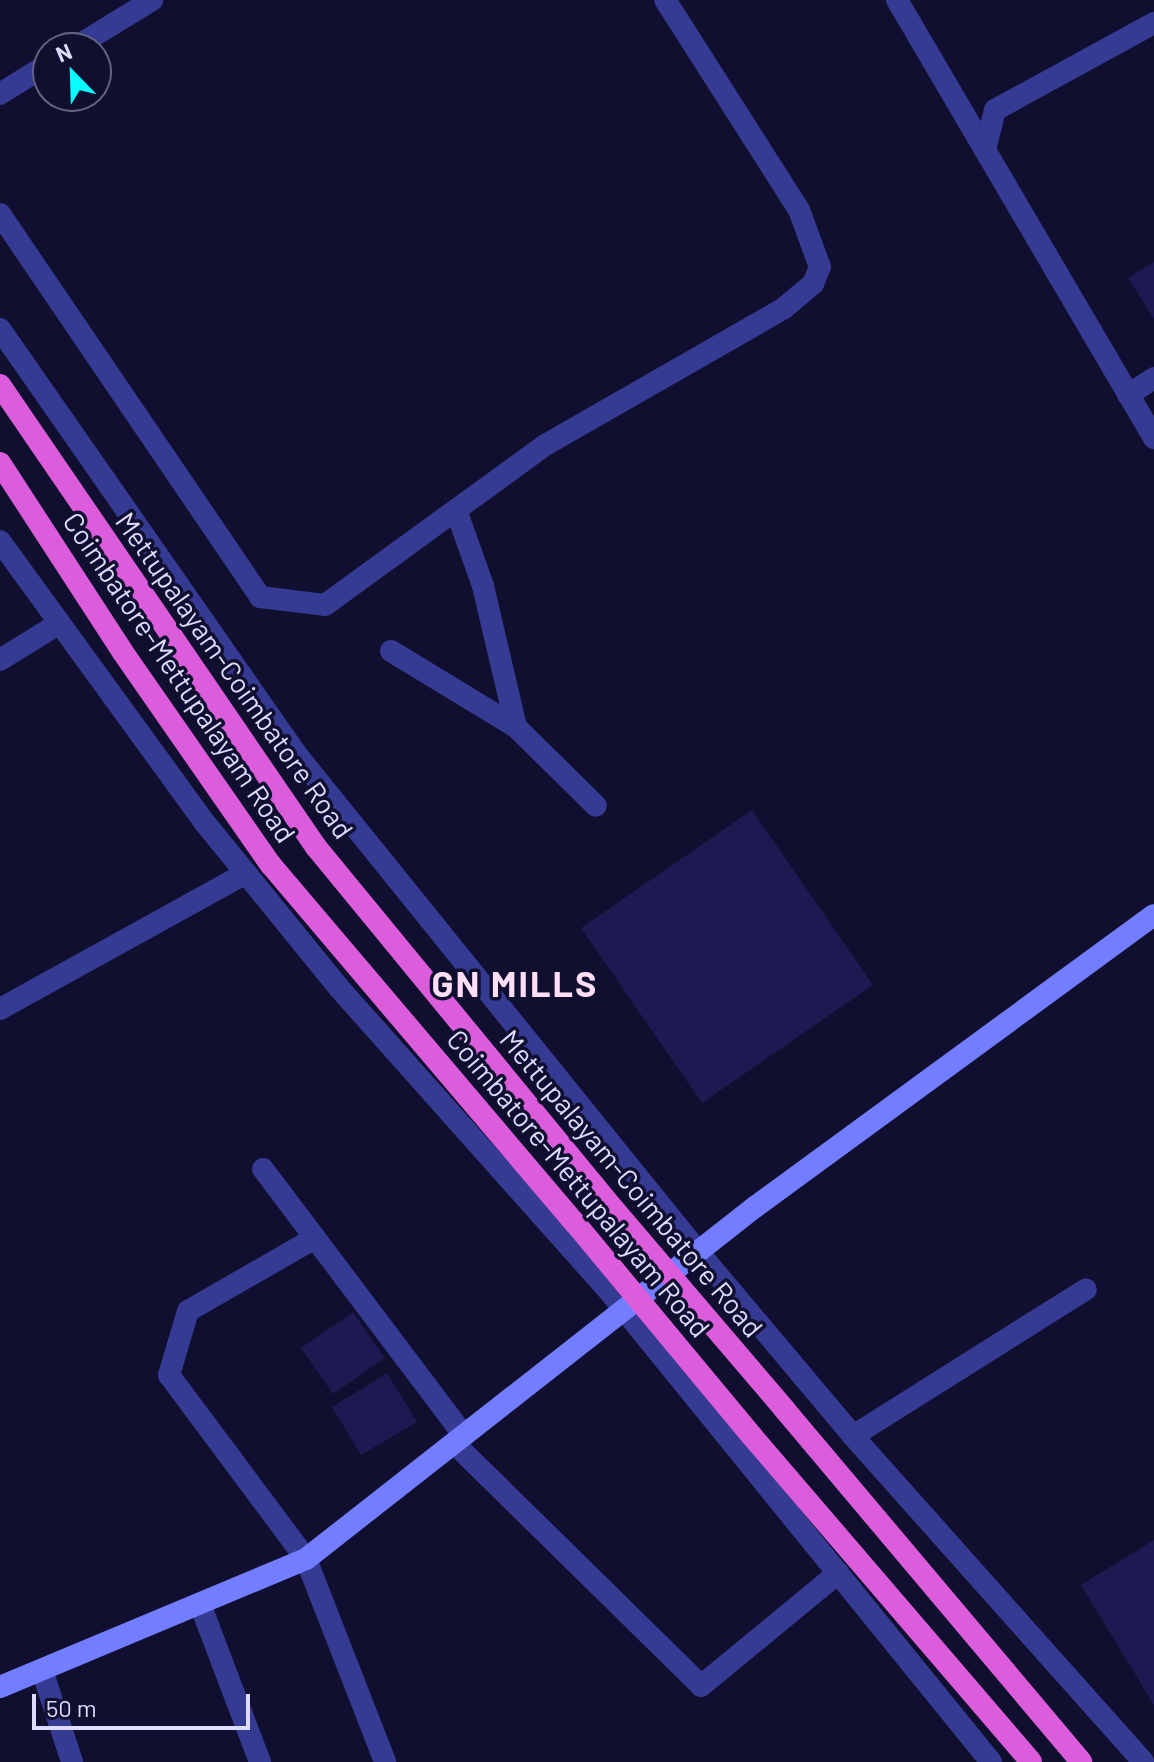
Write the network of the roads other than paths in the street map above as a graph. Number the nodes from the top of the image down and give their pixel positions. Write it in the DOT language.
graph roads {
  1 [pos="152,0"];
  2 [pos="665,0"];
  3 [pos="897,0"];
  4 [pos="1154,23"];
  5 [pos="100,32"];
  6 [pos="32,74"];
  7 [pos="0,94"];
  8 [pos="985,150"];
  9 [pos="0,214"];
  10 [pos="0,329"];
  11 [pos="1154,378"];
  12 [pos="0,385"];
  13 [pos="1128,395"];
  14 [pos="1154,438"];
  15 [pos="0,463"];
  16 [pos="456,510"];
  17 [pos="0,541"];
  18 [pos="60,623"];
  19 [pos="391,651"];
  20 [pos="0,660"];
  21 [pos="516,727"];
  22 [pos="596,806"];
  23 [pos="246,873"];
  24 [pos="1154,915"];
  25 [pos="0,1009"];
  26 [pos="263,1169"];
  27 [pos="315,1238"];
  28 [pos="700,1254"];
  29 [pos="1086,1289"];
  30 [pos="626,1312"];
  31 [pos="853,1436"];
  32 [pos="459,1439"];
  33 [pos="306,1559"];
  34 [pos="838,1573"];
  35 [pos="200,1604"];
  36 [pos="42,1670"];
  37 [pos="0,1687"];
  38 [pos="72,1762"];
  39 [pos="260,1762"];
  40 [pos="385,1762"];
  41 [pos="991,1762"];
  42 [pos="1031,1762"];
  43 [pos="1081,1762"];
  44 [pos="1143,1762"];
  1 -- 5 [label="street"];
  2 -- 16 [label="street"];
  3 -- 8 [label="street"];
  4 -- 8 [label="street"];
  6 -- 7 [label="street"];
  8 -- 13 [label="street"];
  9 -- 16 [label="street"];
  10 -- 28 [label="street"];
  11 -- 13 [label="street"];
  12 -- 43 [label="highway, Mettupalayam-Coimbatore Road, bridge"];
  13 -- 14 [label="street"];
  15 -- 42 [label="highway, Coimbatore-Mettupalayam Road, bridge"];
  16 -- 21 [label="street"];
  17 -- 18 [label="street"];
  18 -- 20 [label="street"];
  18 -- 23 [label="street"];
  19 -- 21 [label="street"];
  21 -- 22 [label="street"];
  23 -- 25 [label="street"];
  23 -- 30 [label="street"];
  24 -- 28 [label="main road"];
  26 -- 27 [label="street"];
  27 -- 32 [label="street"];
  27 -- 33 [label="street"];
  28 -- 30 [label="main road"];
  28 -- 31 [label="street"];
  29 -- 31 [label="street"];
  30 -- 32 [label="main road"];
  30 -- 34 [label="street"];
  31 -- 44 [label="street"];
  32 -- 33 [label="main road"];
  32 -- 34 [label="street"];
  33 -- 35 [label="main road"];
  33 -- 40 [label="street"];
  34 -- 41 [label="street"];
  35 -- 36 [label="main road"];
  35 -- 39 [label="street"];
  36 -- 37 [label="main road"];
  36 -- 38 [label="street"];
}
